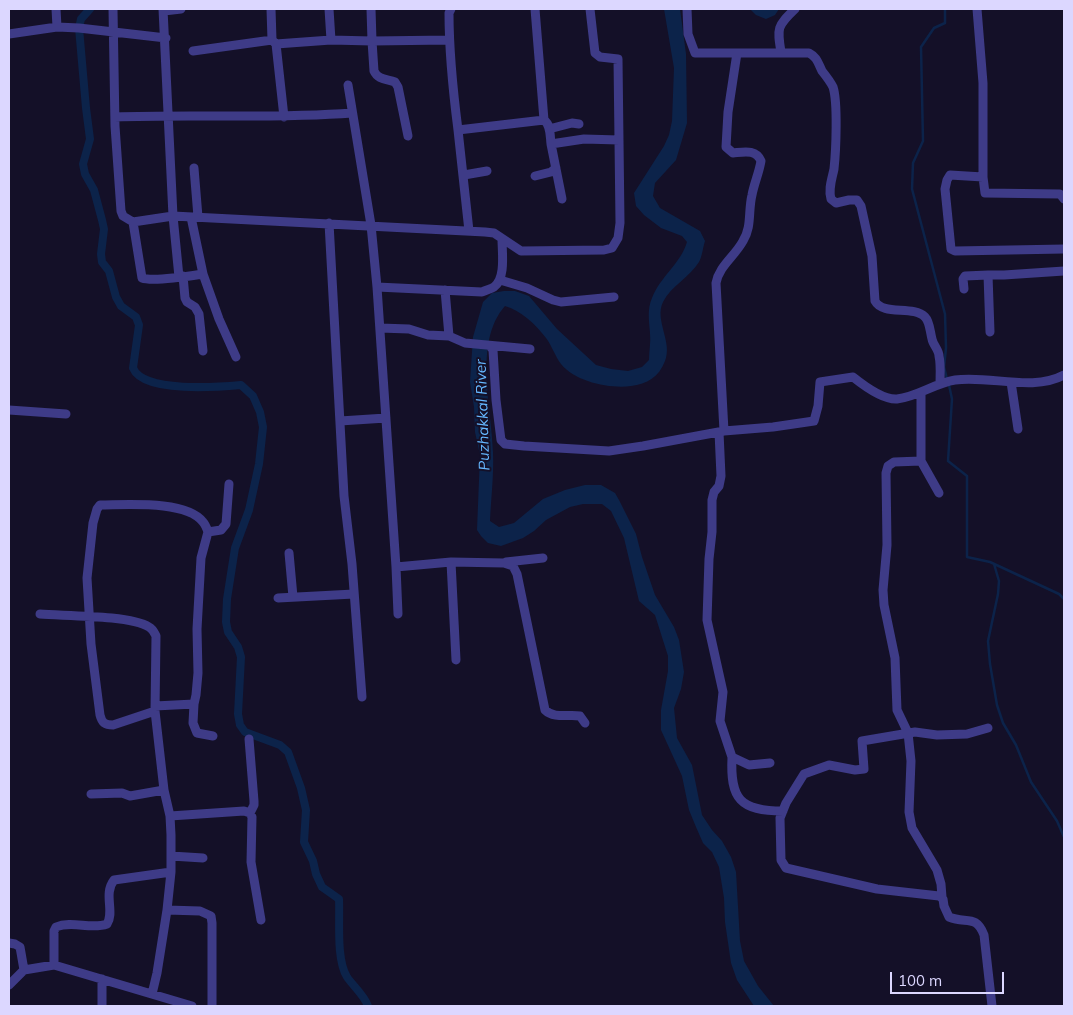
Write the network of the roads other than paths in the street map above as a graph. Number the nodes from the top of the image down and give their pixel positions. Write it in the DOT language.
graph roads {
  1 [pos="56,9"];
  2 [pos="113,9"];
  3 [pos="181,9"];
  4 [pos="272,9"];
  5 [pos="329,9"];
  6 [pos="371,9"];
  7 [pos="451,9"];
  8 [pos="535,9"];
  9 [pos="590,9"];
  10 [pos="687,9"];
  11 [pos="795,9"];
  12 [pos="977,9"];
  13 [pos="164,10"];
  14 [pos="57,27"];
  15 [pos="114,32"];
  16 [pos="9,34"];
  17 [pos="166,38"];
  18 [pos="330,40"];
  19 [pos="449,40"];
  20 [pos="372,41"];
  21 [pos="274,42"];
  22 [pos="193,51"];
  23 [pos="781,52"];
  24 [pos="737,53"];
  25 [pos="348,85"];
  26 [pos="352,112"];
  27 [pos="168,115"];
  28 [pos="115,117"];
  29 [pos="284,117"];
  30 [pos="544,120"];
  31 [pos="579,124"];
  32 [pos="458,130"];
  33 [pos="549,130"];
  34 [pos="408,136"];
  35 [pos="619,140"];
  36 [pos="551,144"];
  37 [pos="194,168"];
  38 [pos="556,168"];
  39 [pos="487,171"];
  40 [pos="464,175"];
  41 [pos="535,176"];
  42 [pos="983,177"];
  43 [pos="562,198"];
  44 [pos="1064,199"];
  45 [pos="173,216"];
  46 [pos="195,217"];
  47 [pos="133,222"];
  48 [pos="329,223"];
  49 [pos="371,225"];
  50 [pos="469,231"];
  51 [pos="502,239"];
  52 [pos="1064,249"];
  53 [pos="1064,271"];
  54 [pos="203,274"];
  55 [pos="988,275"];
  56 [pos="181,277"];
  57 [pos="500,280"];
  58 [pos="378,287"];
  59 [pos="964,289"];
  60 [pos="445,290"];
  61 [pos="614,297"];
  62 [pos="380,328"];
  63 [pos="990,332"];
  64 [pos="449,336"];
  65 [pos="490,346"];
  66 [pos="530,349"];
  67 [pos="203,351"];
  68 [pos="236,357"];
  69 [pos="1064,374"];
  70 [pos="946,382"];
  71 [pos="1012,382"];
  72 [pos="921,392"];
  73 [pos="9,410"];
  74 [pos="66,414"];
  75 [pos="386,418"];
  76 [pos="340,421"];
  77 [pos="1018,429"];
  78 [pos="722,431"];
  79 [pos="921,461"];
  80 [pos="229,484"];
  81 [pos="939,493"];
  82 [pos="208,532"];
  83 [pos="289,553"];
  84 [pos="543,558"];
  85 [pos="452,562"];
  86 [pos="504,563"];
  87 [pos="396,567"];
  88 [pos="354,594"];
  89 [pos="293,597"];
  90 [pos="278,598"];
  91 [pos="40,614"];
  92 [pos="398,614"];
  93 [pos="89,617"];
  94 [pos="456,660"];
  95 [pos="362,697"];
  96 [pos="194,704"];
  97 [pos="155,709"];
  98 [pos="585,723"];
  99 [pos="988,728"];
  100 [pos="908,733"];
  101 [pos="213,736"];
  102 [pos="248,739"];
  103 [pos="732,757"];
  104 [pos="770,763"];
  105 [pos="164,790"];
  106 [pos="91,794"];
  107 [pos="782,811"];
  108 [pos="250,813"];
  109 [pos="170,816"];
  110 [pos="171,856"];
  111 [pos="203,858"];
  112 [pos="171,872"];
  113 [pos="942,897"];
  114 [pos="168,910"];
  115 [pos="261,920"];
  116 [pos="9,943"];
  117 [pos="54,965"];
  118 [pos="24,970"];
  119 [pos="102,979"];
  120 [pos="9,985"];
  121 [pos="152,994"];
  122 [pos="102,1006"];
  123 [pos="192,1006"];
  124 [pos="212,1006"];
  125 [pos="992,1006"];
  1 -- 14 [label="street"];
  2 -- 15 [label="street"];
  3 -- 13 [label="street"];
  4 -- 21 [label="street"];
  5 -- 18 [label="street"];
  6 -- 20 [label="street"];
  7 -- 19 [label="street"];
  8 -- 30 [label="street"];
  9 -- 35 [label="street"];
  10 -- 24 [label="street"];
  11 -- 23 [label="street"];
  12 -- 42 [label="street"];
  13 -- 17 [label="street"];
  14 -- 15 [label="street"];
  14 -- 16 [label="street"];
  15 -- 17 [label="street"];
  15 -- 28 [label="street"];
  17 -- 27 [label="street"];
  18 -- 20 [label="street"];
  18 -- 21 [label="street"];
  19 -- 20 [label="street"];
  19 -- 32 [label="street"];
  20 -- 34 [label="street"];
  21 -- 22 [label="street"];
  21 -- 29 [label="street"];
  23 -- 24 [label="street"];
  23 -- 70 [label="street"];
  24 -- 78 [label="street"];
  25 -- 26 [label="street"];
  26 -- 29 [label="street"];
  26 -- 49 [label="street"];
  27 -- 28 [label="street"];
  27 -- 29 [label="street"];
  27 -- 45 [label="street"];
  28 -- 47 [label="street"];
  30 -- 32 [label="street"];
  30 -- 33 [label="street"];
  31 -- 33 [label="street"];
  32 -- 40 [label="street"];
  33 -- 36 [label="street"];
  35 -- 36 [label="street"];
  35 -- 51 [label="street"];
  36 -- 38 [label="street"];
  37 -- 46 [label="street"];
  38 -- 41 [label="street"];
  38 -- 43 [label="street"];
  39 -- 40 [label="street"];
  40 -- 50 [label="street"];
  42 -- 44 [label="street"];
  42 -- 52 [label="street"];
  45 -- 46 [label="street"];
  45 -- 47 [label="street"];
  45 -- 56 [label="street"];
  46 -- 48 [label="street"];
  46 -- 54 [label="street"];
  47 -- 56 [label="street"];
  48 -- 49 [label="street"];
  48 -- 76 [label="street"];
  49 -- 50 [label="street"];
  49 -- 58 [label="street"];
  50 -- 51 [label="street"];
  51 -- 57 [label="street"];
  53 -- 55 [label="street"];
  54 -- 56 [label="street"];
  54 -- 68 [label="street"];
  55 -- 59 [label="street"];
  55 -- 63 [label="street"];
  56 -- 67 [label="street"];
  57 -- 60 [label="street"];
  57 -- 61 [label="street"];
  58 -- 60 [label="street"];
  58 -- 62 [label="street"];
  60 -- 64 [label="street"];
  62 -- 64 [label="street"];
  62 -- 75 [label="street"];
  64 -- 65 [label="street"];
  65 -- 66 [label="street"];
  65 -- 78 [label="street"];
  69 -- 71 [label="street"];
  70 -- 71 [label="street"];
  70 -- 72 [label="street"];
  71 -- 77 [label="street"];
  72 -- 78 [label="street"];
  72 -- 79 [label="street"];
  73 -- 74 [label="street"];
  75 -- 76 [label="street"];
  75 -- 87 [label="street"];
  76 -- 88 [label="street"];
  78 -- 103 [label="street"];
  79 -- 81 [label="street"];
  79 -- 100 [label="street"];
  80 -- 82 [label="street"];
  82 -- 93 [label="street"];
  82 -- 96 [label="street"];
  83 -- 89 [label="street"];
  84 -- 86 [label="street"];
  85 -- 86 [label="street"];
  85 -- 87 [label="street"];
  85 -- 94 [label="street"];
  86 -- 98 [label="street"];
  87 -- 92 [label="street"];
  88 -- 89 [label="street"];
  88 -- 95 [label="street"];
  89 -- 90 [label="street"];
  91 -- 93 [label="street"];
  93 -- 97 [label="street"];
  93 -- 97 [label="street"];
  96 -- 97 [label="street"];
  96 -- 101 [label="street"];
  97 -- 105 [label="street"];
  99 -- 100 [label="street"];
  100 -- 107 [label="street"];
  100 -- 113 [label="street"];
  102 -- 108 [label="street"];
  103 -- 104 [label="street"];
  103 -- 107 [label="street"];
  105 -- 106 [label="street"];
  105 -- 109 [label="street"];
  107 -- 113 [label="street"];
  108 -- 109 [label="street"];
  108 -- 115 [label="street"];
  109 -- 110 [label="street"];
  110 -- 111 [label="street"];
  110 -- 112 [label="street"];
  112 -- 114 [label="street"];
  112 -- 117 [label="street"];
  113 -- 125 [label="street"];
  114 -- 121 [label="street"];
  114 -- 124 [label="street"];
  116 -- 118 [label="street"];
  117 -- 118 [label="street"];
  117 -- 119 [label="street"];
  118 -- 120 [label="street"];
  119 -- 121 [label="street"];
  119 -- 122 [label="street"];
  121 -- 123 [label="street"];
}
